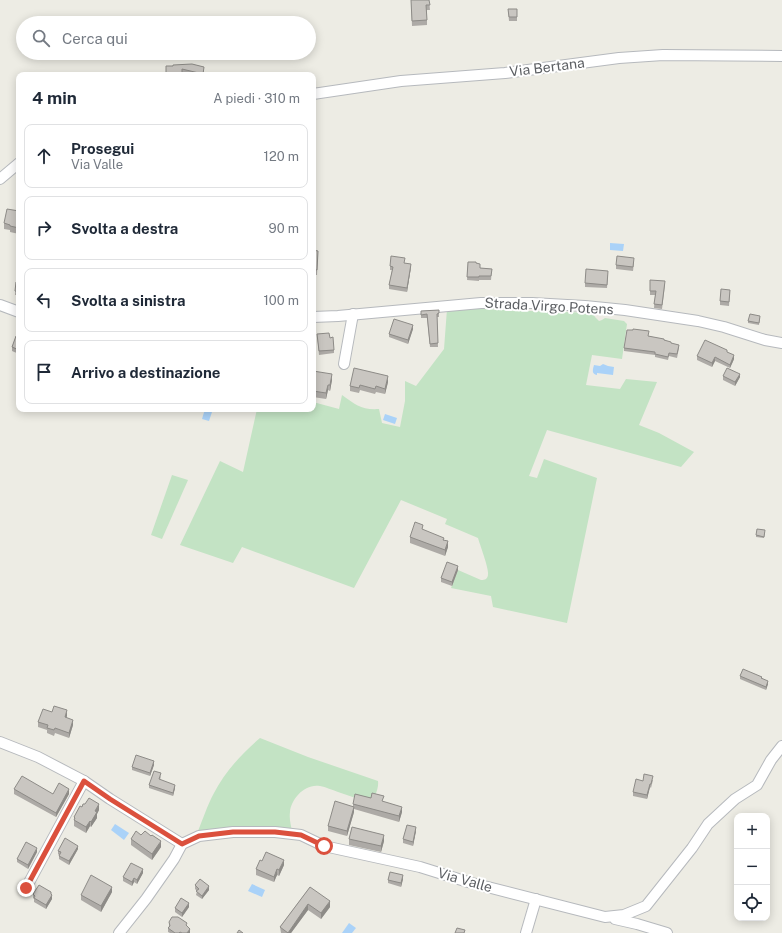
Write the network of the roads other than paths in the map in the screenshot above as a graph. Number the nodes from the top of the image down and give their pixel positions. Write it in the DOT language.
graph roads {
  1 [pos="782,56"];
  2 [pos="316,94"];
  3 [pos="16,166"];
  4 [pos="0,179"];
  5 [pos="0,305"];
  6 [pos="16,311"];
  7 [pos="353,314"];
  8 [pos="316,317"];
  9 [pos="782,343"];
  10 [pos="344,364"];
  11 [pos="0,742"];
  12 [pos="782,746"];
  13 [pos="84,781"];
  14 [pos="182,844"];
  15 [pos="26,888"];
  16 [pos="536,899"];
  17 [pos="605,917"];
  18 [pos="119,933"];
  19 [pos="526,933"];
  20 [pos="667,933"];
  1 -- 2 [label="street, Via Bertana"];
  3 -- 4 [label="street"];
  5 -- 6 [label="street"];
  7 -- 8 [label="street, Strada Virgo Potens"];
  7 -- 9 [label="street, Strada Virgo Potens"];
  7 -- 10 [label="street"];
  11 -- 13 [label="street"];
  12 -- 17 [label="street, Via Valle"];
  13 -- 14 [label="street"];
  13 -- 15 [label="street"];
  14 -- 16 [label="street, Via Valle"];
  14 -- 18 [label="street"];
  16 -- 17 [label="street, Via Valle"];
  16 -- 19 [label="street"];
  17 -- 20 [label="street"];
}
